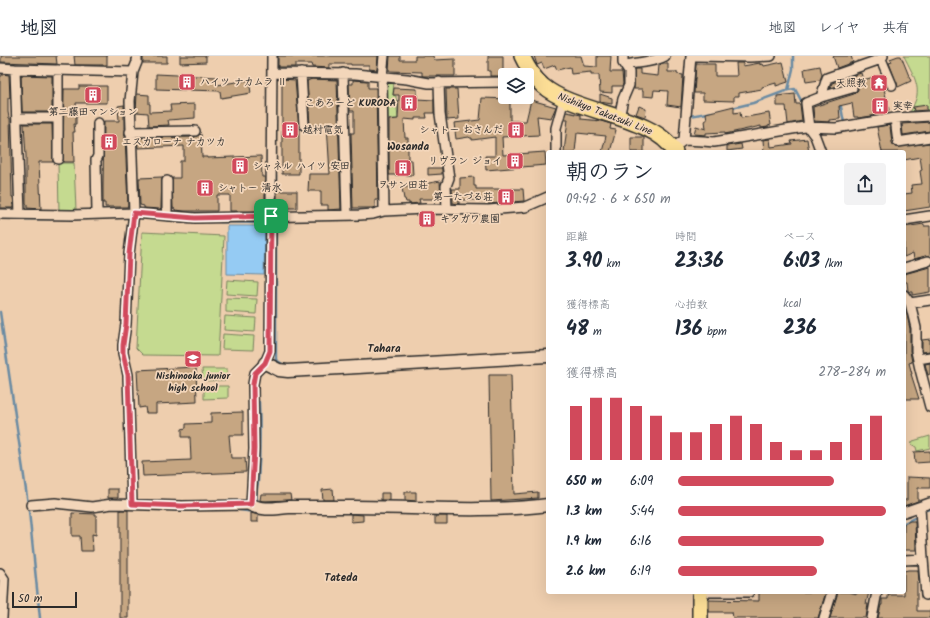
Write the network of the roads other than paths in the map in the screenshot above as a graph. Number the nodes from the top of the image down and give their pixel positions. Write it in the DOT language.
graph roads {
  1 [pos="137,56"];
  2 [pos="272,56"];
  3 [pos="384,56"];
  4 [pos="522,56"];
  5 [pos="665,56"];
  6 [pos="691,56"];
  7 [pos="696,56"];
  8 [pos="771,56"];
  9 [pos="860,56"];
  10 [pos="882,57"];
  11 [pos="624,60"];
  12 [pos="867,64"];
  13 [pos="0,68"];
  14 [pos="528,68"];
  15 [pos="15,69"];
  16 [pos="58,70"];
  17 [pos="133,72"];
  18 [pos="272,73"];
  19 [pos="301,73"];
  20 [pos="343,73"];
  21 [pos="382,77"];
  22 [pos="439,82"];
  23 [pos="498,82"];
  24 [pos="534,83"];
  25 [pos="892,85"];
  26 [pos="852,88"];
  27 [pos="821,97"];
  28 [pos="564,99"];
  29 [pos="930,116"];
  30 [pos="17,118"];
  31 [pos="58,118"];
  32 [pos="619,118"];
  33 [pos="895,118"];
  34 [pos="98,123"];
  35 [pos="304,125"];
  36 [pos="809,128"];
  37 [pos="195,131"];
  38 [pos="130,132"];
  39 [pos="930,137"];
  40 [pos="678,147"];
  41 [pos="556,150"];
  42 [pos="820,150"];
  43 [pos="58,160"];
  44 [pos="167,181"];
  45 [pos="546,198"];
  46 [pos="447,209"];
  47 [pos="384,211"];
  48 [pos="0,214"];
  49 [pos="20,214"];
  50 [pos="97,214"];
  51 [pos="347,214"];
  52 [pos="133,216"];
  53 [pos="167,216"];
  54 [pos="275,216"];
  55 [pos="930,216"];
  56 [pos="906,220"];
  57 [pos="928,261"];
  58 [pos="906,267"];
  59 [pos="906,298"];
  60 [pos="930,300"];
  61 [pos="910,303"];
  62 [pos="546,356"];
  63 [pos="930,357"];
  64 [pos="918,359"];
  65 [pos="265,363"];
  66 [pos="930,407"];
  67 [pos="930,503"];
  68 [pos="31,504"];
  69 [pos="132,504"];
  70 [pos="251,504"];
  71 [pos="546,505"];
  72 [pos="920,507"];
  73 [pos="906,511"];
  74 [pos="926,535"];
  75 [pos="923,559"];
  76 [pos="906,560"];
  77 [pos="0,573"];
  78 [pos="927,580"];
  79 [pos="700,594"];
  80 [pos="831,594"];
  81 [pos="877,594"];
  82 [pos="926,595"];
  83 [pos="2,596"];
  84 [pos="2,618"];
  85 [pos="700,618"];
  86 [pos="824,618"];
  87 [pos="872,618"];
  1 -- 17 [label="street"];
  2 -- 18 [label="street"];
  3 -- 21 [label="street"];
  4 -- 14 [label="main road, Nishikyo Takatsuki Line"];
  5 -- 11 [label="street"];
  6 -- 40 [label="street"];
  7 -- 8 [label="street"];
  9 -- 12 [label="street"];
  10 -- 12 [label="street"];
  10 -- 25 [label="street"];
  11 -- 32 [label="street"];
  12 -- 27 [label="street"];
  13 -- 15 [label="street"];
  15 -- 16 [label="street"];
  15 -- 30 [label="street"];
  16 -- 17 [label="street"];
  16 -- 31 [label="street"];
  17 -- 38 [label="street"];
  18 -- 19 [label="street"];
  18 -- 54 [label="street"];
  19 -- 20 [label="street"];
  19 -- 35 [label="street"];
  20 -- 21 [label="street"];
  20 -- 51 [label="street"];
  21 -- 22 [label="street"];
  21 -- 47 [label="street"];
  22 -- 23 [label="street"];
  22 -- 46 [label="street"];
  24 -- 28 [label="main road, Nishikyo Takatsuki Line"];
  26 -- 27 [label="street"];
  27 -- 36 [label="street"];
  28 -- 32 [label="main road, Nishikyo Takatsuki Line"];
  28 -- 41 [label="street"];
  29 -- 33 [label="street"];
  30 -- 31 [label="street"];
  30 -- 49 [label="street"];
  31 -- 43 [label="street"];
  32 -- 40 [label="main road, Nishikyo Takatsuki Line"];
  33 -- 36 [label="street"];
  33 -- 39 [label="street"];
  34 -- 50 [label="street"];
  36 -- 40 [label="street"];
  36 -- 42 [label="street"];
  37 -- 38 [label="street"];
  38 -- 52 [label="street"];
  44 -- 53 [label="street"];
  45 -- 46 [label="street"];
  46 -- 47 [label="street"];
  47 -- 51 [label="street"];
  48 -- 49 [label="street"];
  49 -- 50 [label="street"];
  50 -- 52 [label="street"];
  51 -- 54 [label="street"];
  52 -- 53 [label="street"];
  52 -- 69 [label="street"];
  53 -- 54 [label="street"];
  54 -- 65 [label="street"];
  55 -- 56 [label="street"];
  57 -- 58 [label="street"];
  59 -- 61 [label="street"];
  60 -- 61 [label="street"];
  61 -- 64 [label="street"];
  62 -- 65 [label="street"];
  63 -- 64 [label="street"];
  64 -- 66 [label="street"];
  65 -- 70 [label="street"];
  67 -- 72 [label="street"];
  68 -- 69 [label="street"];
  69 -- 70 [label="street"];
  70 -- 71 [label="street"];
  72 -- 73 [label="street"];
  72 -- 74 [label="street"];
  74 -- 75 [label="street"];
  75 -- 76 [label="street"];
  75 -- 78 [label="street"];
  77 -- 83 [label="street"];
  78 -- 82 [label="street"];
  79 -- 85 [label="main road"];
  80 -- 86 [label="street"];
  81 -- 87 [label="street"];
  83 -- 84 [label="street"];
}
